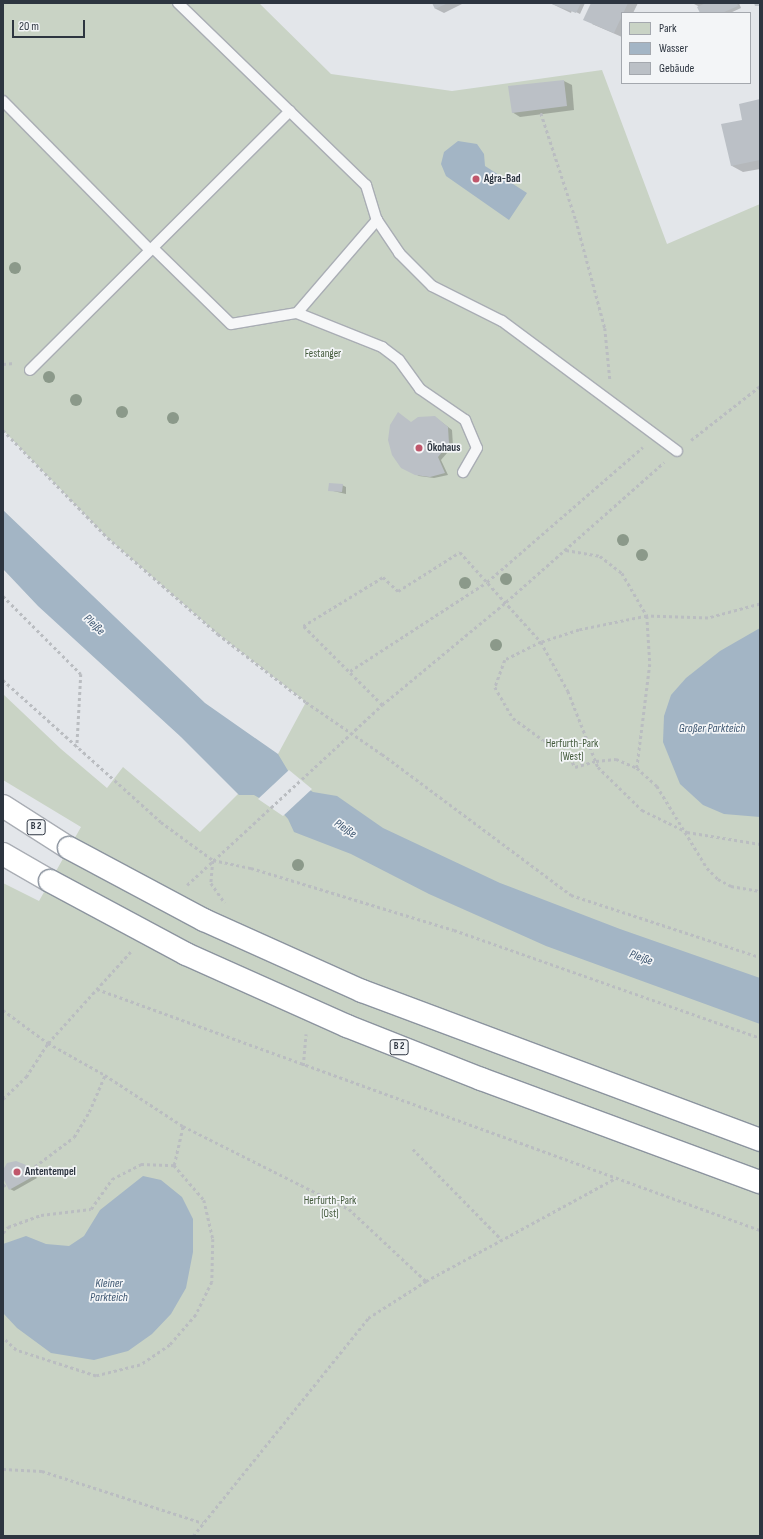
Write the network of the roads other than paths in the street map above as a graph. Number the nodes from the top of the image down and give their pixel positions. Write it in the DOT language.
graph roads {
  1 [pos="178,3"];
  2 [pos="3,101"];
  3 [pos="290,111"];
  4 [pos="377,220"];
  5 [pos="152,249"];
  6 [pos="297,313"];
  7 [pos="30,370"];
  8 [pos="677,451"];
  9 [pos="463,472"];
  10 [pos="3,806"];
  11 [pos="3,854"];
  12 [pos="760,1140"];
  13 [pos="760,1182"];
  1 -- 3 [label="lane"];
  2 -- 5 [label="lane"];
  3 -- 4 [label="lane"];
  3 -- 5 [label="lane"];
  4 -- 6 [label="lane"];
  4 -- 8 [label="lane"];
  5 -- 6 [label="lane"];
  5 -- 7 [label="lane"];
  6 -- 9 [label="lane"];
  10 -- 12 [label="highway, B 2, bridge"];
  11 -- 13 [label="highway, B 2, bridge"];
}
